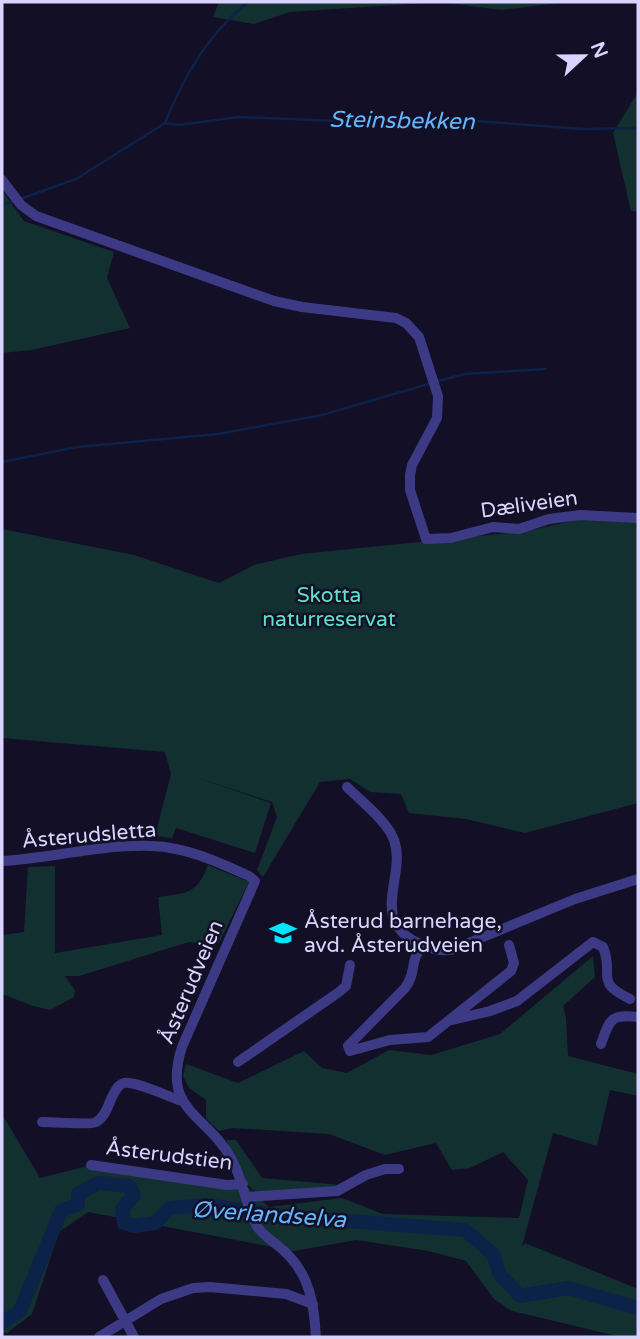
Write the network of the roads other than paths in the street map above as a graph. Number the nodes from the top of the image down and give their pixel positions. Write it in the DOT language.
graph roads {
  1 [pos="2,180"];
  2 [pos="638,518"];
  3 [pos="347,787"];
  4 [pos="2,861"];
  5 [pos="638,879"];
  6 [pos="255,881"];
  7 [pos="423,945"];
  8 [pos="509,945"];
  9 [pos="350,965"];
  10 [pos="630,999"];
  11 [pos="638,1017"];
  12 [pos="446,1022"];
  13 [pos="601,1044"];
  14 [pos="238,1062"];
  15 [pos="182,1101"];
  16 [pos="42,1122"];
  17 [pos="91,1165"];
  18 [pos="399,1169"];
  19 [pos="243,1184"];
  20 [pos="247,1197"];
  21 [pos="103,1280"];
  22 [pos="313,1304"];
  23 [pos="125,1321"];
  24 [pos="99,1337"];
  25 [pos="134,1337"];
  26 [pos="316,1337"];
  1 -- 2 [label="street, Dæliveien"];
  3 -- 7 [label="street"];
  4 -- 6 [label="street, Åsterudsletta"];
  5 -- 7 [label="street"];
  6 -- 15 [label="street, Åsterudveien"];
  7 -- 12 [label="street"];
  8 -- 12 [label="street"];
  9 -- 14 [label="street"];
  10 -- 12 [label="street"];
  11 -- 13 [label="street"];
  15 -- 16 [label="street"];
  15 -- 19 [label="street"];
  17 -- 19 [label="street, Åsterudstien"];
  18 -- 20 [label="street"];
  19 -- 20 [label="street"];
  20 -- 22 [label="street"];
  21 -- 23 [label="street"];
  22 -- 23 [label="street"];
  22 -- 26 [label="street"];
  23 -- 24 [label="street"];
  23 -- 25 [label="street"];
}
